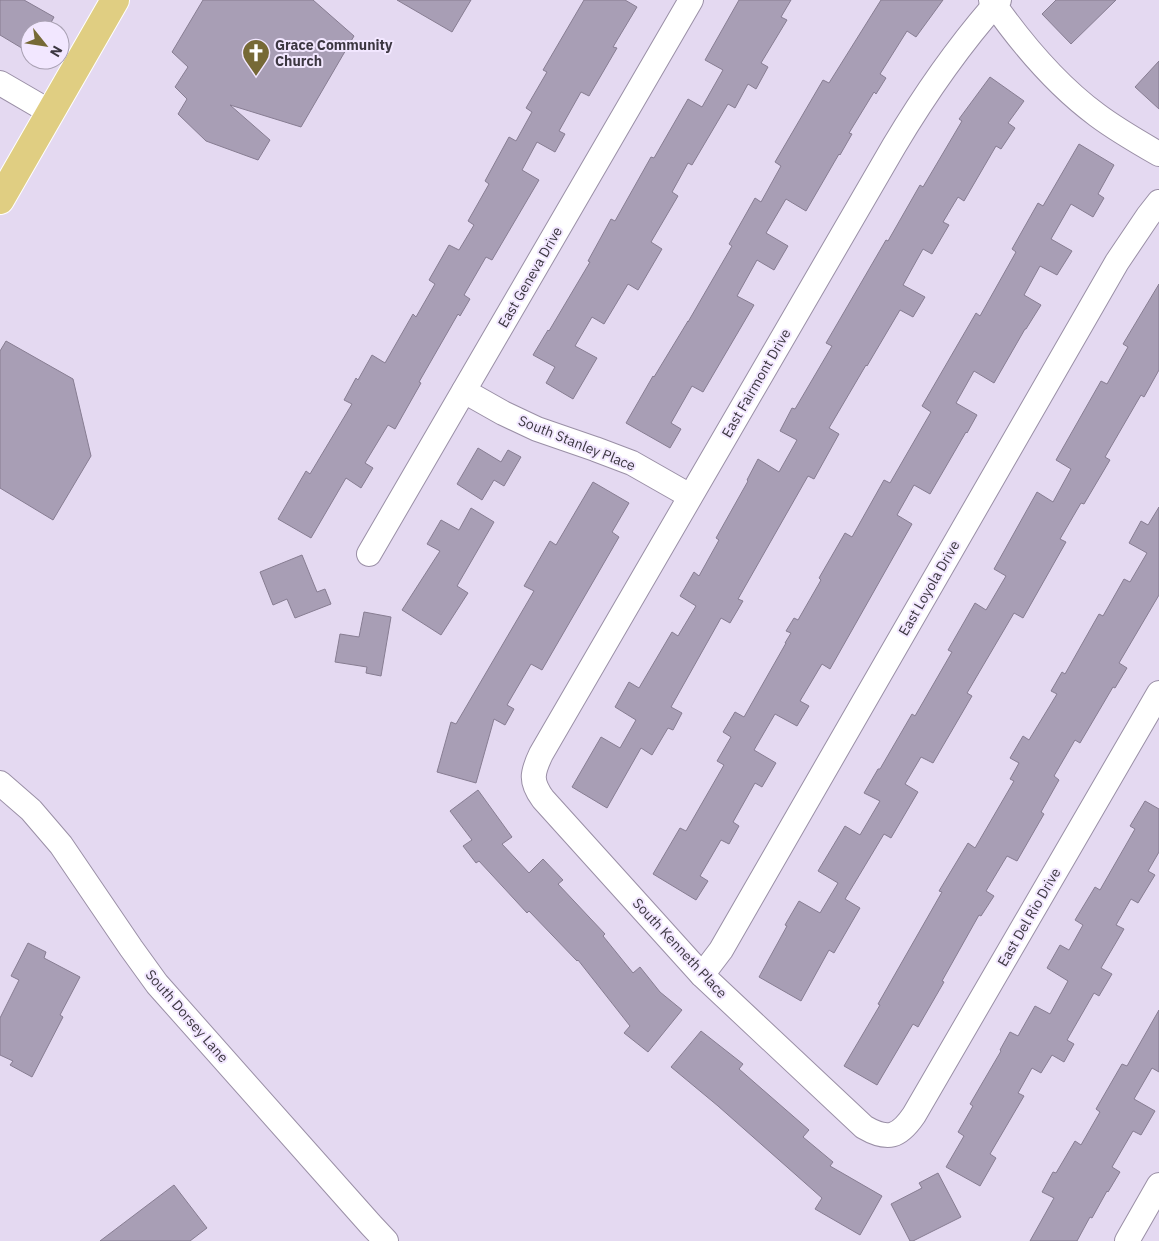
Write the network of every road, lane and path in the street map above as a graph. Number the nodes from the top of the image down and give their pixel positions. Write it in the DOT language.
graph roads {
  1 [pos="115,0"];
  2 [pos="691,0"];
  3 [pos="995,2"];
  4 [pos="0,83"];
  5 [pos="50,112"];
  6 [pos="1159,154"];
  7 [pos="0,200"];
  8 [pos="1159,202"];
  9 [pos="464,391"];
  10 [pos="690,496"];
  11 [pos="370,554"];
  12 [pos="1159,693"];
  13 [pos="533,778"];
  14 [pos="0,783"];
  15 [pos="702,976"];
  16 [pos="892,1135"];
  17 [pos="1159,1185"];
  18 [pos="386,1241"];
  19 [pos="1127,1241"];
  1 -- 5 [label="main road"];
  2 -- 9 [label="street, East Geneva Drive"];
  3 -- 6 [label="street"];
  3 -- 10 [label="street, East Fairmont Drive"];
  4 -- 5 [label="street"];
  5 -- 7 [label="main road"];
  8 -- 15 [label="street, East Loyola Drive"];
  9 -- 10 [label="street, South Stanley Place"];
  9 -- 11 [label="street, East Geneva Drive"];
  10 -- 13 [label="street, East Fairmont Drive"];
  12 -- 16 [label="street, East Del Rio Drive"];
  13 -- 15 [label="street, South Kenneth Place"];
  14 -- 18 [label="street, South Dorsey Lane"];
  15 -- 16 [label="street, South Kenneth Place"];
  17 -- 19 [label="street"];
}
